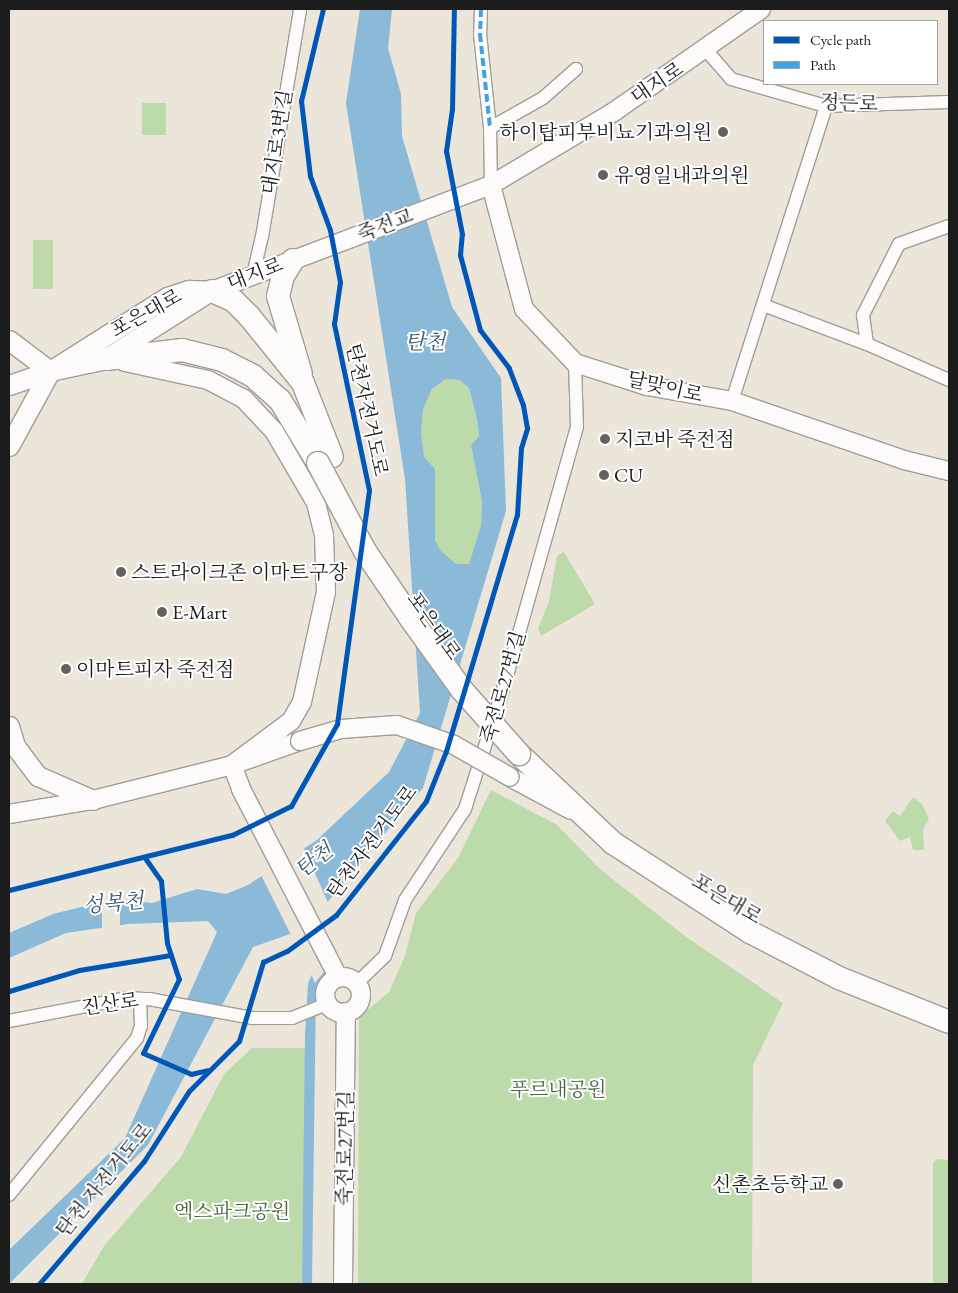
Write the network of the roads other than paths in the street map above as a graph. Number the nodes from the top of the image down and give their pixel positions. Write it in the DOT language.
graph roads {
  1 [pos="300,9"];
  2 [pos="481,9"];
  3 [pos="761,9"];
  4 [pos="706,50"];
  5 [pos="576,69"];
  6 [pos="949,102"];
  7 [pos="826,106"];
  8 [pos="490,128"];
  9 [pos="491,185"];
  10 [pos="470,193"];
  11 [pos="949,226"];
  12 [pos="296,259"];
  13 [pos="253,275"];
  14 [pos="212,291"];
  15 [pos="763,305"];
  16 [pos="9,340"];
  17 [pos="867,344"];
  18 [pos="107,358"];
  19 [pos="575,363"];
  20 [pos="50,371"];
  21 [pos="949,380"];
  22 [pos="302,383"];
  23 [pos="9,385"];
  24 [pos="732,401"];
  25 [pos="9,446"];
  26 [pos="325,460"];
  27 [pos="949,471"];
  28 [pos="9,726"];
  29 [pos="523,749"];
  30 [pos="232,765"];
  31 [pos="93,800"];
  32 [pos="9,814"];
  33 [pos="584,817"];
  34 [pos="334,970"];
  35 [pos="357,983"];
  36 [pos="134,998"];
  37 [pos="321,1007"];
  38 [pos="949,1007"];
  39 [pos="346,1012"];
  40 [pos="9,1021"];
  41 [pos="949,1022"];
  42 [pos="9,1195"];
  43 [pos="343,1284"];
  1 -- 13 [label="street, 대지로3번길"];
  2 -- 8 [label="street"];
  3 -- 4 [label="street, 대지로"];
  4 -- 7 [label="street, 정든로"];
  4 -- 9 [label="street, 대지로"];
  5 -- 8 [label="street"];
  6 -- 7 [label="street, 정든로"];
  7 -- 15 [label="street"];
  8 -- 9 [label="street"];
  9 -- 10 [label="street, 대지로"];
  9 -- 19 [label="street, 달맞이로"];
  10 -- 12 [label="street, 죽전교"];
  11 -- 17 [label="street"];
  12 -- 13 [label="street, 대지로"];
  12 -- 22 [label="highway"];
  13 -- 14 [label="street, 대지로"];
  14 -- 18 [label="street, 대지로"];
  14 -- 20 [label="main road, 포은대로"];
  14 -- 22 [label="highway, 포은대로"];
  15 -- 17 [label="street"];
  15 -- 24 [label="street"];
  16 -- 20 [label="main road"];
  17 -- 21 [label="street"];
  18 -- 20 [label="main road, 포은대로"];
  18 -- 26 [label="highway, 포은대로"];
  18 -- 30 [label="street"];
  19 -- 24 [label="street, 달맞이로"];
  19 -- 35 [label="street, 죽전로27번길"];
  20 -- 23 [label="main road, 포은대로"];
  20 -- 25 [label="main road"];
  22 -- 26 [label="highway, 포은대로"];
  24 -- 27 [label="street, 달맞이로"];
  26 -- 29 [label="highway, 포은대로"];
  28 -- 31 [label="main road"];
  29 -- 33 [label="highway, 포은대로"];
  29 -- 38 [label="highway, 포은대로"];
  30 -- 31 [label="street"];
  30 -- 33 [label="street, bridge"];
  30 -- 34 [label="street"];
  31 -- 32 [label="street"];
  33 -- 41 [label="highway, 포은대로"];
  34 -- 35 [label="street"];
  34 -- 37 [label="street"];
  35 -- 39 [label="street"];
  36 -- 37 [label="street, 진산로"];
  36 -- 40 [label="street, 진산로"];
  36 -- 42 [label="street"];
  37 -- 39 [label="street"];
  39 -- 43 [label="street, 죽전로27번길"];
}
